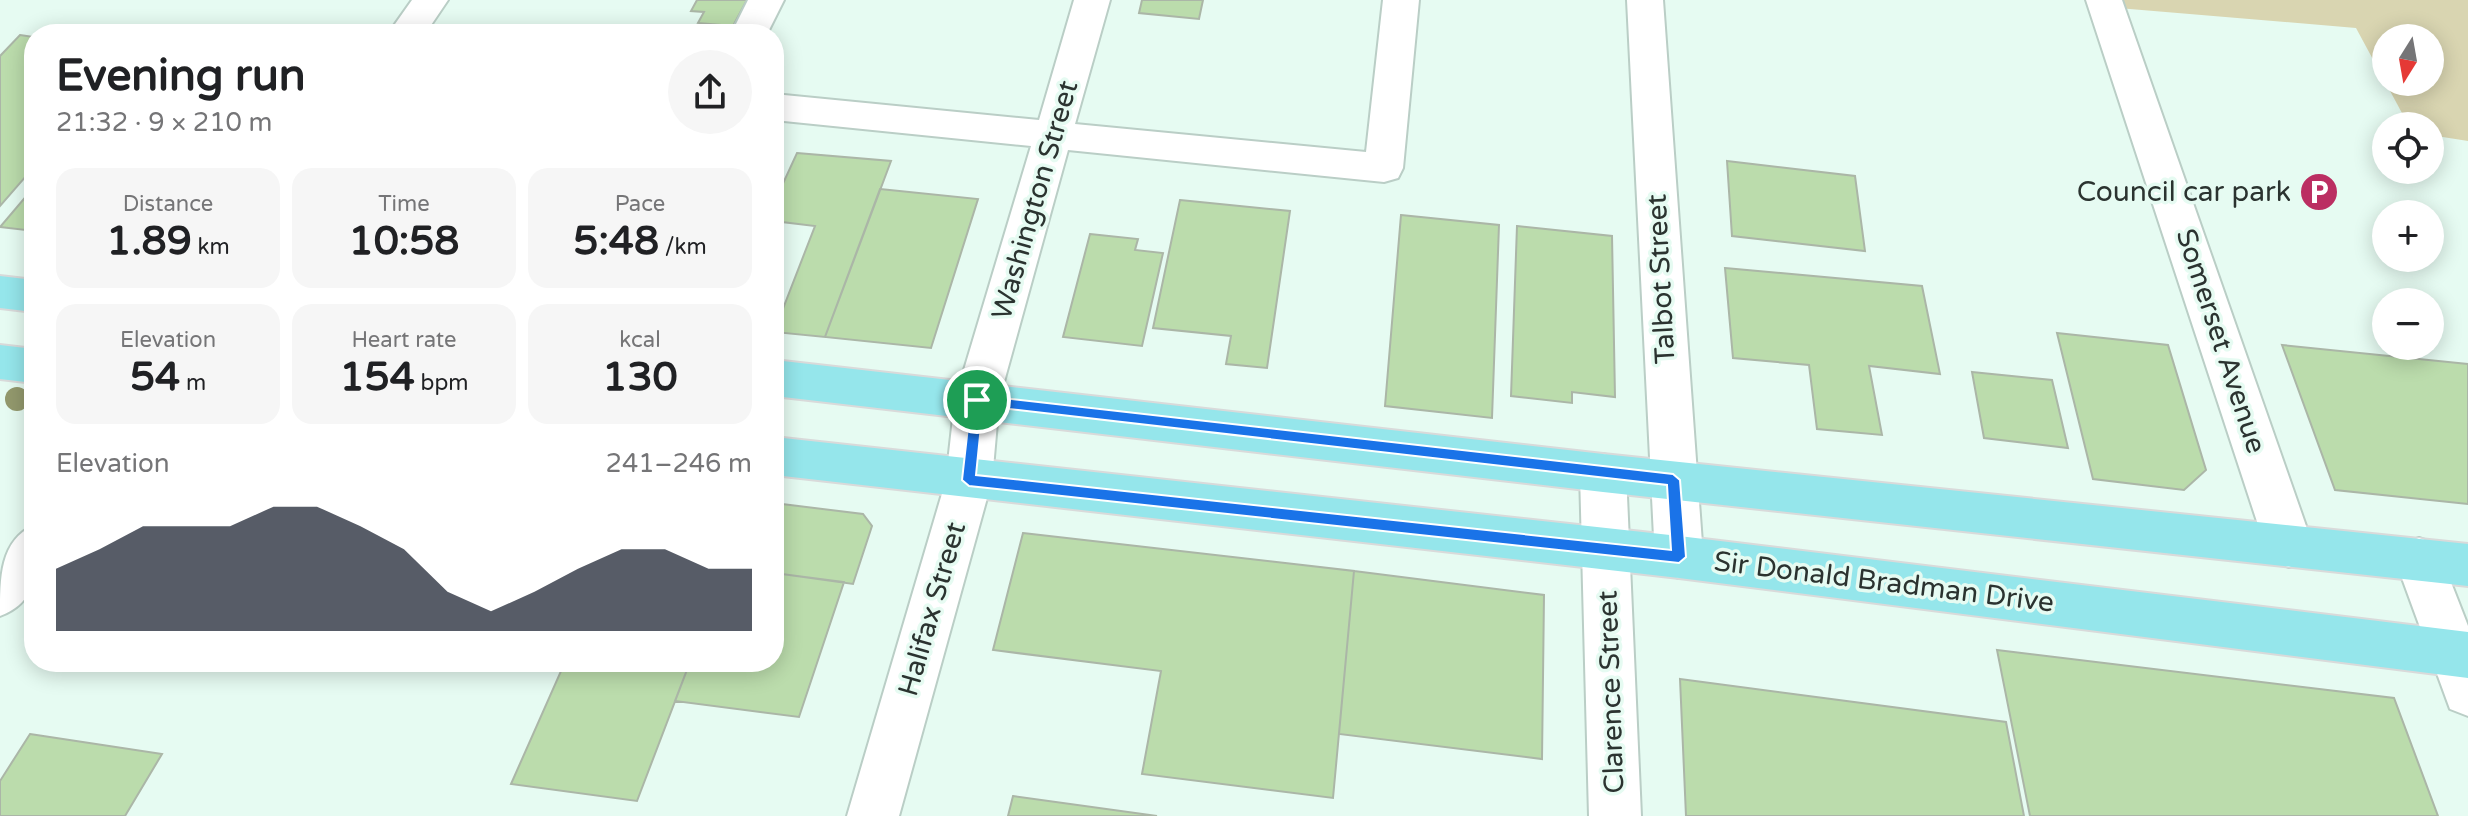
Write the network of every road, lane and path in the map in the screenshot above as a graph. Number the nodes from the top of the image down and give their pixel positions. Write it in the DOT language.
graph roads {
  1 [pos="430,0"];
  2 [pos="766,0"];
  3 [pos="1092,0"];
  4 [pos="1401,0"];
  5 [pos="1645,0"];
  6 [pos="2104,0"];
  7 [pos="413,24"];
  8 [pos="754,24"];
  9 [pos="784,108"];
  10 [pos="1053,135"];
  11 [pos="0,292"];
  12 [pos="24,295"];
  13 [pos="0,362"];
  14 [pos="24,365"];
  15 [pos="784,379"];
  16 [pos="977,400"];
  17 [pos="784,457"];
  18 [pos="1603,473"];
  19 [pos="969,480"];
  20 [pos="1673,480"];
  21 [pos="2289,546"];
  22 [pos="1606,549"];
  23 [pos="1679,557"];
  24 [pos="2419,559"];
  25 [pos="24,560"];
  26 [pos="2468,565"];
  27 [pos="0,594"];
  28 [pos="2463,667"];
  29 [pos="873,816"];
  30 [pos="1615,816"];
  1 -- 7 [label="street"];
  2 -- 8 [label="street"];
  3 -- 10 [label="street, Washington Street"];
  4 -- 10 [label="street"];
  5 -- 20 [label="street, Talbot Street"];
  6 -- 21 [label="street, Somerset Avenue"];
  9 -- 10 [label="street"];
  10 -- 16 [label="street, Washington Street"];
  11 -- 12 [label="main road"];
  13 -- 14 [label="main road"];
  15 -- 16 [label="main road"];
  16 -- 18 [label="main road"];
  16 -- 19 [label="street, Halifax Street"];
  17 -- 19 [label="main road, Sir Donald Bradman Drive"];
  18 -- 20 [label="main road"];
  18 -- 22 [label="street, Clarence Street"];
  19 -- 22 [label="main road, Sir Donald Bradman Drive"];
  19 -- 29 [label="street, Halifax Street"];
  20 -- 21 [label="main road"];
  20 -- 23 [label="street, Talbot Street"];
  21 -- 24 [label="main road"];
  22 -- 23 [label="main road, Sir Donald Bradman Drive"];
  22 -- 30 [label="street, Clarence Street"];
  23 -- 28 [label="main road, Sir Donald Bradman Drive"];
  24 -- 26 [label="main road"];
  24 -- 28 [label="street"];
  25 -- 27 [label="street"];
}
